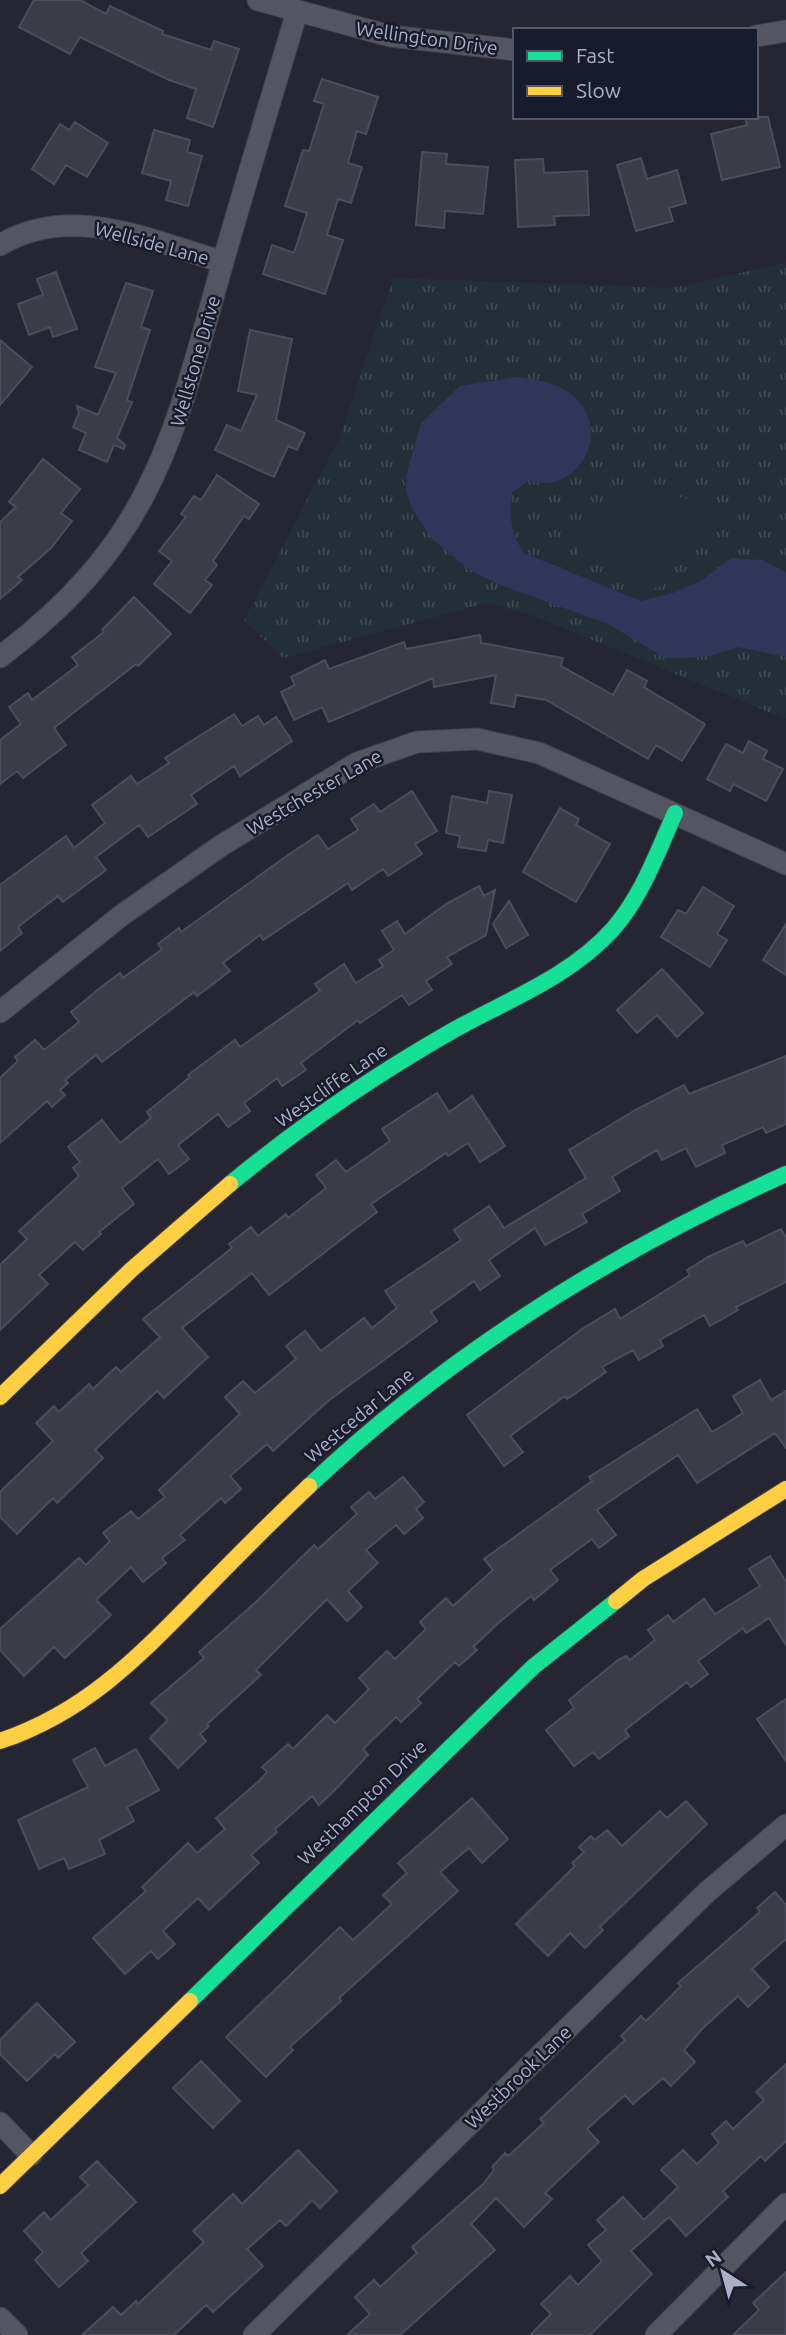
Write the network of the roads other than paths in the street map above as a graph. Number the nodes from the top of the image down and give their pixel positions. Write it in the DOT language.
graph roads {
  1 [pos="258,0"];
  2 [pos="297,12"];
  3 [pos="786,31"];
  4 [pos="758,36"];
  5 [pos="513,50"];
  6 [pos="0,245"];
  7 [pos="223,262"];
  8 [pos="0,657"];
  9 [pos="675,813"];
  10 [pos="786,864"];
  11 [pos="0,1012"];
  12 [pos="786,1174"];
  13 [pos="0,1397"];
  14 [pos="786,1489"];
  15 [pos="0,1741"];
  16 [pos="786,1825"];
  17 [pos="0,2123"];
  18 [pos="31,2155"];
  19 [pos="0,2186"];
  20 [pos="786,2204"];
  21 [pos="0,2318"];
  22 [pos="16,2335"];
  23 [pos="254,2335"];
  24 [pos="656,2335"];
  1 -- 2 [label="street, Wellington Drive"];
  2 -- 5 [label="street, Wellington Drive"];
  2 -- 7 [label="street, Wellstone Drive"];
  3 -- 4 [label="street"];
  6 -- 7 [label="street, Wellside Lane"];
  7 -- 8 [label="street, Wellstone Drive"];
  9 -- 10 [label="street, Westchester Lane"];
  9 -- 11 [label="street, Westchester Lane"];
  9 -- 13 [label="street, Westcliffe Lane"];
  12 -- 15 [label="street, Westcedar Lane"];
  14 -- 18 [label="street, Westhampton Drive"];
  16 -- 23 [label="street, Westbrook Lane"];
  17 -- 18 [label="street"];
  18 -- 19 [label="street, Westhampton Drive"];
  20 -- 24 [label="street"];
  21 -- 22 [label="street"];
}
